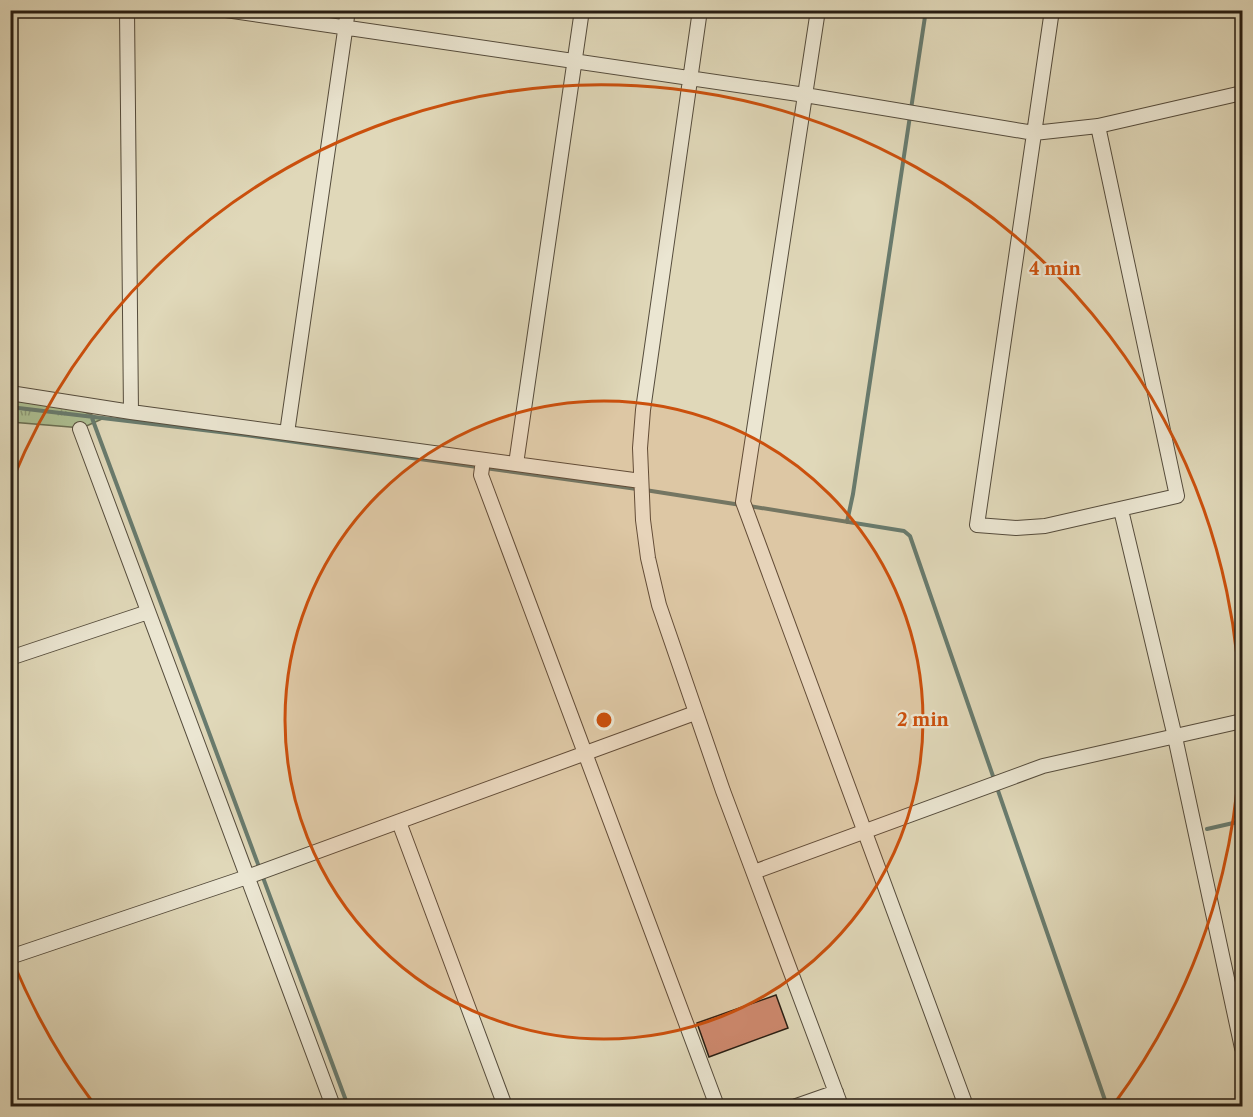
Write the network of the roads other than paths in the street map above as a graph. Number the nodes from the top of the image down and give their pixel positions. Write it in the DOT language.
graph roads {
  1 [pos="127,10"];
  2 [pos="226,10"];
  3 [pos="348,10"];
  4 [pos="582,10"];
  5 [pos="700,10"];
  6 [pos="818,10"];
  7 [pos="1052,10"];
  8 [pos="346,28"];
  9 [pos="574,62"];
  10 [pos="690,78"];
  11 [pos="1242,93"];
  12 [pos="805,95"];
  13 [pos="1098,126"];
  14 [pos="1034,134"];
  15 [pos="10,393"];
  16 [pos="131,412"];
  17 [pos="80,429"];
  18 [pos="287,433"];
  19 [pos="483,459"];
  20 [pos="516,464"];
  21 [pos="641,481"];
  22 [pos="1121,510"];
  23 [pos="148,612"];
  24 [pos="10,658"];
  25 [pos="695,713"];
  26 [pos="1242,722"];
  27 [pos="1175,737"];
  28 [pos="585,753"];
  29 [pos="399,822"];
  30 [pos="863,831"];
  31 [pos="754,872"];
  32 [pos="247,877"];
  33 [pos="10,957"];
  34 [pos="1242,1048"];
  35 [pos="836,1092"];
  36 [pos="333,1107"];
  37 [pos="505,1107"];
  38 [pos="717,1107"];
  39 [pos="796,1107"];
  40 [pos="841,1107"];
  41 [pos="966,1107"];
  1 -- 16 [label="street"];
  2 -- 8 [label="street"];
  3 -- 8 [label="street"];
  4 -- 9 [label="street"];
  5 -- 10 [label="street"];
  6 -- 12 [label="street"];
  7 -- 14 [label="street"];
  8 -- 9 [label="street"];
  8 -- 18 [label="street"];
  9 -- 10 [label="street"];
  9 -- 20 [label="street"];
  10 -- 12 [label="street"];
  10 -- 21 [label="street"];
  11 -- 13 [label="street"];
  12 -- 14 [label="street"];
  12 -- 30 [label="street"];
  13 -- 14 [label="street"];
  13 -- 22 [label="street"];
  14 -- 22 [label="street"];
  15 -- 16 [label="street"];
  16 -- 18 [label="street"];
  17 -- 23 [label="street"];
  18 -- 19 [label="street"];
  19 -- 20 [label="street"];
  19 -- 28 [label="street"];
  20 -- 21 [label="street"];
  21 -- 25 [label="street"];
  22 -- 27 [label="street"];
  23 -- 24 [label="street"];
  23 -- 32 [label="street"];
  25 -- 28 [label="street"];
  25 -- 31 [label="street"];
  26 -- 27 [label="street"];
  27 -- 30 [label="street"];
  27 -- 34 [label="street"];
  28 -- 29 [label="street"];
  28 -- 38 [label="street"];
  29 -- 32 [label="street"];
  29 -- 37 [label="street"];
  30 -- 31 [label="street"];
  30 -- 41 [label="street"];
  31 -- 35 [label="street"];
  32 -- 33 [label="street"];
  32 -- 36 [label="street"];
  35 -- 39 [label="street"];
  35 -- 40 [label="street"];
}
